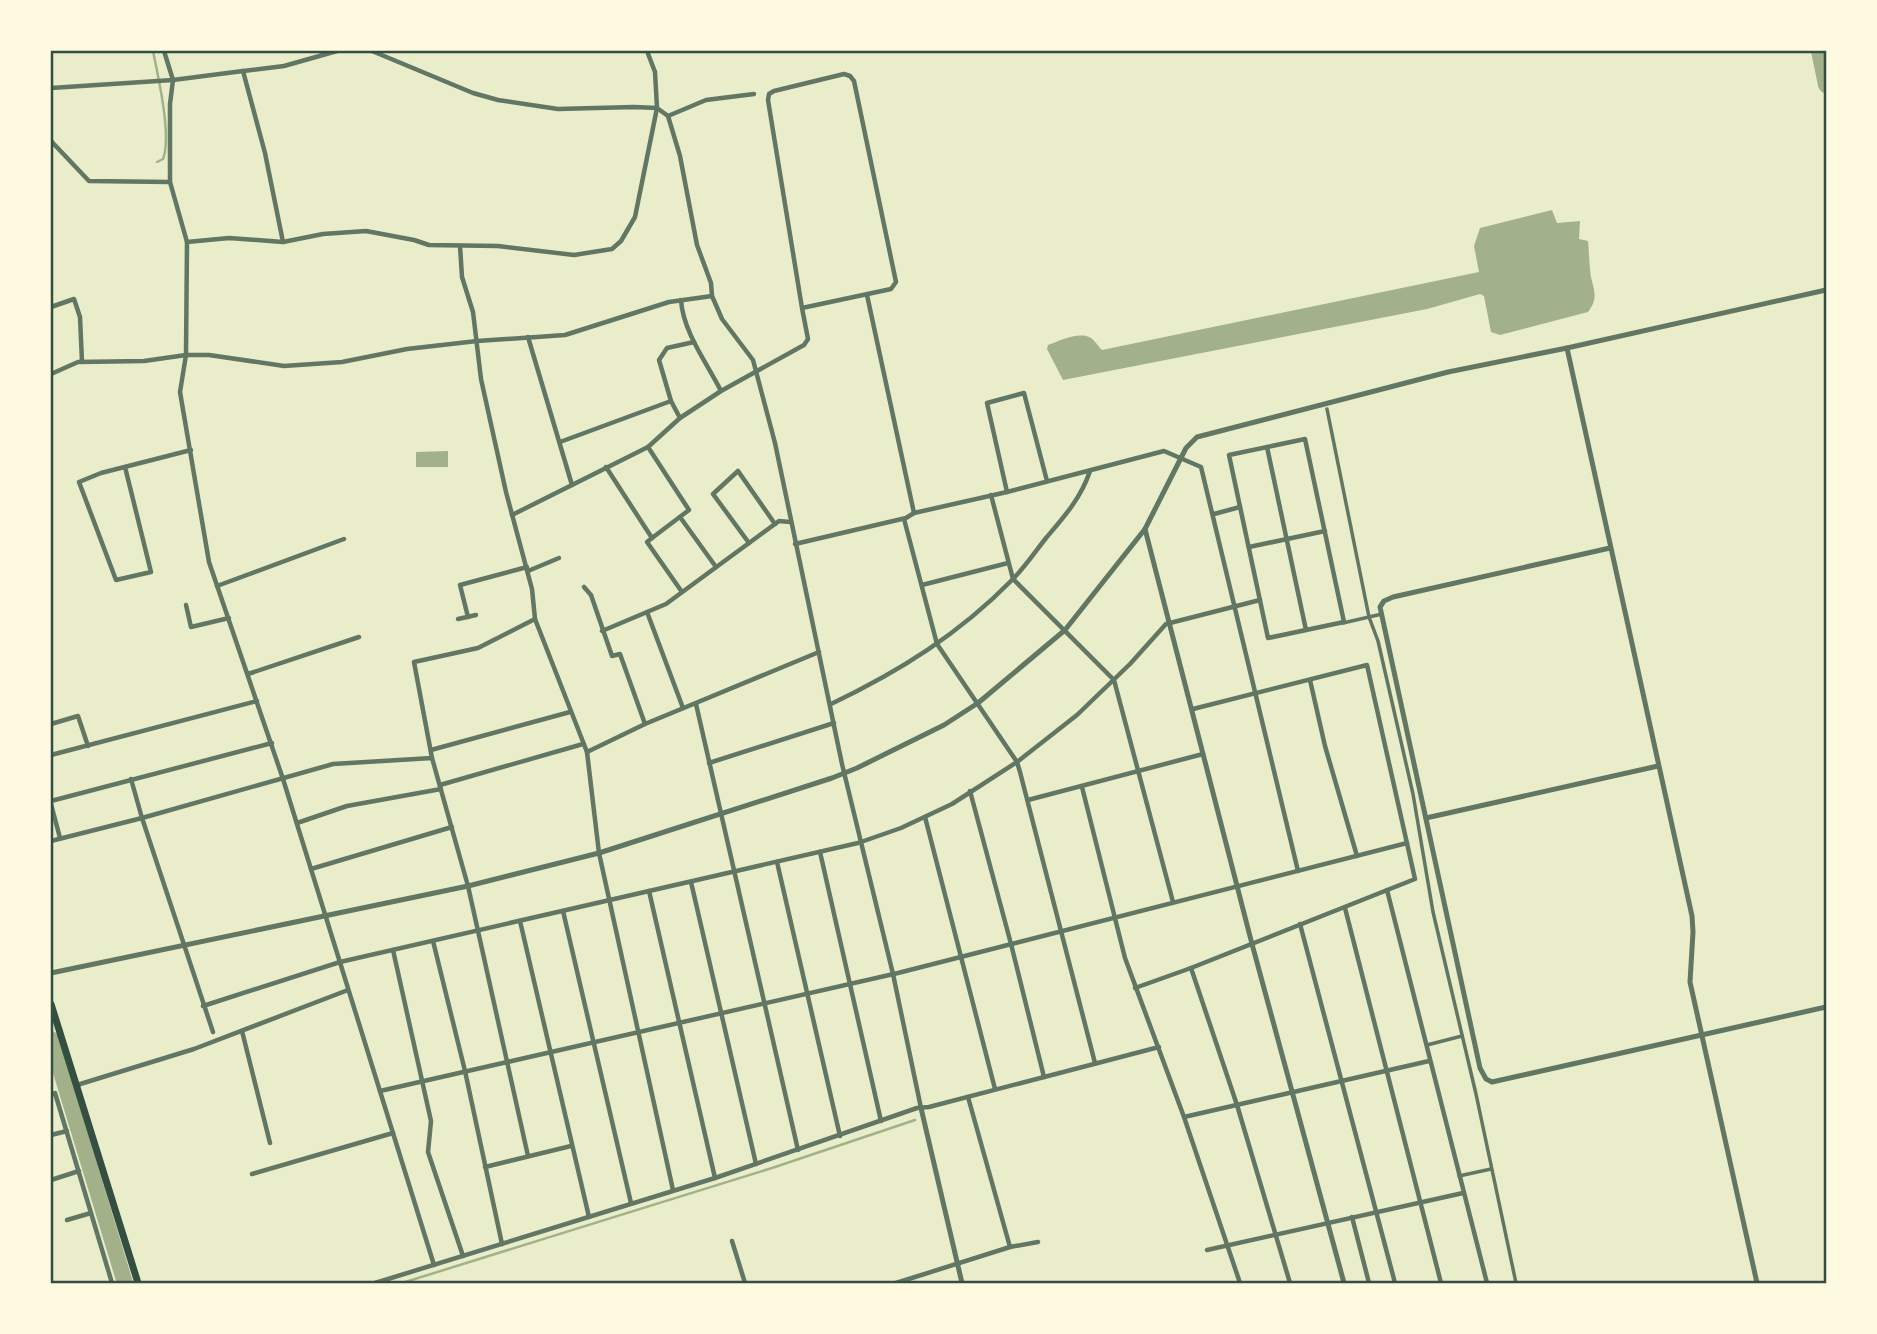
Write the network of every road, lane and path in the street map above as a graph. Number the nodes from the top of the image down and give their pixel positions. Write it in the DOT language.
graph roads {
  1 [pos="163,51"];
  2 [pos="337,51"];
  3 [pos="372,51"];
  4 [pos="647,51"];
  5 [pos="383,53"];
  6 [pos="243,71"];
  7 [pos="173,79"];
  8 [pos="51,88"];
  9 [pos="754,94"];
  10 [pos="657,108"];
  11 [pos="668,116"];
  12 [pos="51,141"];
  13 [pos="170,182"];
  14 [pos="187,242"];
  15 [pos="283,242"];
  16 [pos="460,246"];
  17 [pos="1826,290"];
  18 [pos="867,295"];
  19 [pos="712,296"];
  20 [pos="681,300"];
  21 [pos="51,307"];
  22 [pos="802,308"];
  23 [pos="528,337"];
  24 [pos="477,341"];
  25 [pos="694,342"];
  26 [pos="1567,348"];
  27 [pos="186,355"];
  28 [pos="82,362"];
  29 [pos="51,373"];
  30 [pos="755,373"];
  31 [pos="721,391"];
  32 [pos="671,401"];
  33 [pos="1327,409"];
  34 [pos="680,418"];
  35 [pos="560,442"];
  36 [pos="648,447"];
  37 [pos="1267,447"];
  38 [pos="191,450"];
  39 [pos="1181,457"];
  40 [pos="125,467"];
  41 [pos="606,467"];
  42 [pos="1090,470"];
  43 [pos="1047,481"];
  44 [pos="572,485"];
  45 [pos="1007,492"];
  46 [pos="991,495"];
  47 [pos="1240,507"];
  48 [pos="914,513"];
  49 [pos="1214,514"];
  50 [pos="512,516"];
  51 [pos="680,517"];
  52 [pos="904,519"];
  53 [pos="790,522"];
  54 [pos="775,524"];
  55 [pos="1145,530"];
  56 [pos="1325,531"];
  57 [pos="652,538"];
  58 [pos="344,539"];
  59 [pos="1286,539"];
  60 [pos="749,543"];
  61 [pos="795,544"];
  62 [pos="1249,547"];
  63 [pos="1610,548"];
  64 [pos="559,558"];
  65 [pos="1008,563"];
  66 [pos="716,567"];
  67 [pos="528,569"];
  68 [pos="1013,579"];
  69 [pos="922,585"];
  70 [pos="218,586"];
  71 [pos="584,587"];
  72 [pos="682,592"];
  73 [pos="1260,600"];
  74 [pos="186,605"];
  75 [pos="1235,606"];
  76 [pos="647,612"];
  77 [pos="1382,614"];
  78 [pos="475,615"];
  79 [pos="468,617"];
  80 [pos="1369,617"];
  81 [pos="229,618"];
  82 [pos="458,619"];
  83 [pos="535,620"];
  84 [pos="1343,622"];
  85 [pos="1170,623"];
  86 [pos="1065,630"];
  87 [pos="1306,630"];
  88 [pos="601,631"];
  89 [pos="359,637"];
  90 [pos="937,644"];
  91 [pos="819,652"];
  92 [pos="248,674"];
  93 [pos="1114,680"];
  94 [pos="1310,680"];
  95 [pos="1256,693"];
  96 [pos="257,701"];
  97 [pos="978,703"];
  98 [pos="696,704"];
  99 [pos="831,704"];
  100 [pos="683,708"];
  101 [pos="1193,709"];
  102 [pos="570,712"];
  103 [pos="834,723"];
  104 [pos="51,724"];
  105 [pos="645,724"];
  106 [pos="272,743"];
  107 [pos="583,744"];
  108 [pos="88,746"];
  109 [pos="430,750"];
  110 [pos="587,752"];
  111 [pos="1203,754"];
  112 [pos="51,755"];
  113 [pos="432,758"];
  114 [pos="1017,762"];
  115 [pos="709,763"];
  116 [pos="1658,766"];
  117 [pos="1138,771"];
  118 [pos="845,773"];
  119 [pos="131,779"];
  120 [pos="283,779"];
  121 [pos="440,787"];
  122 [pos="1082,788"];
  123 [pos="970,791"];
  124 [pos="1028,800"];
  125 [pos="51,803"];
  126 [pos="721,815"];
  127 [pos="925,817"];
  128 [pos="142,818"];
  129 [pos="1426,818"];
  130 [pos="297,823"];
  131 [pos="452,827"];
  132 [pos="60,838"];
  133 [pos="51,841"];
  134 [pos="862,842"];
  135 [pos="1407,843"];
  136 [pos="820,852"];
  137 [pos="599,853"];
  138 [pos="1357,856"];
  139 [pos="777,862"];
  140 [pos="311,869"];
  141 [pos="1298,871"];
  142 [pos="734,872"];
  143 [pos="691,881"];
  144 [pos="468,886"];
  145 [pos="1237,886"];
  146 [pos="1387,890"];
  147 [pos="649,891"];
  148 [pos="610,900"];
  149 [pos="1173,902"];
  150 [pos="1345,908"];
  151 [pos="563,911"];
  152 [pos="325,915"];
  153 [pos="1115,918"];
  154 [pos="520,921"];
  155 [pos="1300,924"];
  156 [pos="478,930"];
  157 [pos="1061,931"];
  158 [pos="433,941"];
  159 [pos="184,944"];
  160 [pos="1012,944"];
  161 [pos="1252,944"];
  162 [pos="393,950"];
  163 [pos="961,957"];
  164 [pos="340,962"];
  165 [pos="1191,968"];
  166 [pos="51,973"];
  167 [pos="893,974"];
  168 [pos="850,984"];
  169 [pos="1135,988"];
  170 [pos="348,990"];
  171 [pos="808,993"];
  172 [pos="764,1003"];
  173 [pos="51,1004"];
  174 [pos="203,1006"];
  175 [pos="1826,1007"];
  176 [pos="721,1013"];
  177 [pos="679,1023"];
  178 [pos="242,1031"];
  179 [pos="213,1032"];
  180 [pos="638,1032"];
  181 [pos="1700,1035"];
  182 [pos="1462,1036"];
  183 [pos="593,1042"];
  184 [pos="1425,1045"];
  185 [pos="1158,1047"];
  186 [pos="550,1052"];
  187 [pos="1429,1061"];
  188 [pos="508,1062"];
  189 [pos="1095,1063"];
  190 [pos="465,1071"];
  191 [pos="1386,1071"];
  192 [pos="1044,1077"];
  193 [pos="424,1081"];
  194 [pos="1341,1081"];
  195 [pos="76,1086"];
  196 [pos="995,1089"];
  197 [pos="380,1091"];
  198 [pos="1292,1092"];
  199 [pos="51,1094"];
  200 [pos="968,1097"];
  201 [pos="1237,1105"];
  202 [pos="921,1108"];
  203 [pos="1184,1117"];
  204 [pos="881,1121"];
  205 [pos="66,1130"];
  206 [pos="393,1133"];
  207 [pos="51,1135"];
  208 [pos="840,1136"];
  209 [pos="270,1143"];
  210 [pos="571,1146"];
  211 [pos="798,1150"];
  212 [pos="528,1156"];
  213 [pos="756,1164"];
  214 [pos="485,1167"];
  215 [pos="1491,1169"];
  216 [pos="79,1171"];
  217 [pos="252,1174"];
  218 [pos="1459,1176"];
  219 [pos="715,1178"];
  220 [pos="51,1180"];
  221 [pos="673,1190"];
  222 [pos="1463,1193"];
  223 [pos="631,1203"];
  224 [pos="1420,1203"];
  225 [pos="1377,1212"];
  226 [pos="91,1213"];
  227 [pos="589,1217"];
  228 [pos="1352,1217"];
  229 [pos="67,1220"];
  230 [pos="1327,1223"];
  231 [pos="1276,1235"];
  232 [pos="732,1241"];
  233 [pos="1038,1242"];
  234 [pos="502,1244"];
  235 [pos="1228,1246"];
  236 [pos="1010,1247"];
  237 [pos="1207,1250"];
  238 [pos="463,1255"];
  239 [pos="957,1264"];
  240 [pos="433,1265"];
  241 [pos="112,1283"];
  242 [pos="138,1283"];
  243 [pos="375,1283"];
  244 [pos="745,1283"];
  245 [pos="896,1283"];
  246 [pos="962,1283"];
  247 [pos="1240,1283"];
  248 [pos="1290,1283"];
  249 [pos="1344,1283"];
  250 [pos="1369,1283"];
  251 [pos="1395,1283"];
  252 [pos="1441,1283"];
  253 [pos="1487,1283"];
  254 [pos="1516,1283"];
  255 [pos="1757,1283"];
  1 -- 7 [label="street"];
  2 -- 6 [label="street"];
  3 -- 5 [label="street"];
  4 -- 10 [label="street"];
  5 -- 10 [label="street"];
  6 -- 7 [label="street"];
  6 -- 15 [label="street"];
  7 -- 8 [label="street"];
  7 -- 13 [label="street"];
  9 -- 11 [label="street"];
  10 -- 11 [label="street"];
  10 -- 16 [label="street"];
  11 -- 19 [label="street"];
  12 -- 13 [label="street"];
  13 -- 14 [label="street"];
  14 -- 15 [label="street"];
  14 -- 27 [label="street"];
  15 -- 16 [label="street"];
  16 -- 24 [label="street"];
  17 -- 26 [label="street"];
  18 -- 22 [label="street"];
  18 -- 22 [label="street"];
  18 -- 48 [label="street"];
  19 -- 20 [label="street"];
  19 -- 30 [label="street"];
  20 -- 23 [label="street"];
  20 -- 25 [label="street"];
  21 -- 28 [label="street"];
  22 -- 30 [label="street"];
  23 -- 24 [label="street"];
  23 -- 35 [label="street"];
  24 -- 27 [label="street"];
  24 -- 50 [label="street"];
  25 -- 31 [label="street"];
  25 -- 32 [label="street"];
  26 -- 39 [label="street"];
  26 -- 63 [label="street"];
  27 -- 28 [label="street"];
  27 -- 38 [label="street"];
  28 -- 29 [label="street"];
  30 -- 31 [label="street"];
  30 -- 53 [label="street"];
  31 -- 34 [label="street"];
  32 -- 34 [label="street"];
  32 -- 35 [label="street"];
  33 -- 80 [label="street"];
  34 -- 36 [label="street"];
  35 -- 44 [label="street"];
  36 -- 41 [label="street"];
  36 -- 51 [label="street"];
  37 -- 47 [label="street"];
  37 -- 56 [label="street"];
  37 -- 59 [label="street"];
  38 -- 40 [label="street"];
  38 -- 70 [label="street"];
  39 -- 42 [label="street"];
  39 -- 49 [label="street"];
  39 -- 55 [label="street"];
  40 -- 40 [label="street"];
  41 -- 44 [label="street"];
  41 -- 57 [label="street"];
  42 -- 43 [label="street"];
  42 -- 68 [label="street"];
  43 -- 45 [label="street"];
  43 -- 45 [label="street"];
  44 -- 50 [label="street"];
  45 -- 46 [label="street"];
  46 -- 48 [label="street"];
  46 -- 65 [label="street"];
  47 -- 49 [label="street"];
  47 -- 62 [label="street"];
  48 -- 52 [label="street"];
  49 -- 75 [label="street"];
  50 -- 67 [label="street"];
  51 -- 57 [label="street"];
  51 -- 66 [label="street"];
  52 -- 61 [label="street"];
  52 -- 69 [label="street"];
  53 -- 54 [label="street"];
  53 -- 61 [label="street"];
  54 -- 60 [label="street"];
  54 -- 60 [label="street"];
  55 -- 85 [label="street"];
  55 -- 86 [label="street"];
  56 -- 59 [label="street"];
  56 -- 84 [label="street"];
  57 -- 72 [label="street"];
  58 -- 70 [label="street"];
  59 -- 62 [label="street"];
  59 -- 87 [label="street"];
  60 -- 66 [label="street"];
  61 -- 91 [label="street"];
  62 -- 73 [label="street"];
  63 -- 77 [label="street"];
  63 -- 116 [label="street"];
  64 -- 67 [label="street"];
  65 -- 68 [label="street"];
  65 -- 69 [label="street"];
  66 -- 72 [label="street"];
  67 -- 79 [label="street"];
  67 -- 83 [label="street"];
  68 -- 86 [label="street"];
  68 -- 90 [label="street"];
  69 -- 90 [label="street"];
  70 -- 81 [label="street"];
  71 -- 88 [label="street"];
  72 -- 76 [label="street"];
  73 -- 75 [label="street"];
  73 -- 87 [label="street"];
  74 -- 81 [label="street"];
  75 -- 85 [label="street"];
  75 -- 95 [label="street"];
  76 -- 88 [label="street"];
  76 -- 100 [label="street"];
  77 -- 80 [label="street"];
  77 -- 129 [label="street"];
  78 -- 79 [label="street"];
  79 -- 82 [label="street"];
  80 -- 84 [label="street"];
  80 -- 182 [label="street"];
  81 -- 92 [label="street"];
  83 -- 102 [label="street"];
  83 -- 109 [label="street"];
  84 -- 87 [label="street"];
  85 -- 93 [label="street"];
  85 -- 101 [label="street"];
  86 -- 93 [label="street"];
  86 -- 97 [label="street"];
  88 -- 105 [label="street"];
  89 -- 92 [label="street"];
  90 -- 97 [label="street"];
  90 -- 99 [label="street"];
  91 -- 98 [label="street"];
  91 -- 99 [label="street"];
  92 -- 96 [label="street"];
  93 -- 114 [label="street"];
  93 -- 117 [label="street"];
  94 -- 95 [label="street"];
  94 -- 135 [label="street"];
  94 -- 138 [label="street"];
  95 -- 101 [label="street"];
  95 -- 141 [label="street"];
  96 -- 106 [label="street"];
  96 -- 108 [label="street"];
  97 -- 114 [label="street"];
  97 -- 118 [label="street"];
  98 -- 100 [label="street"];
  98 -- 115 [label="street"];
  99 -- 103 [label="street"];
  100 -- 105 [label="street"];
  101 -- 111 [label="street"];
  102 -- 107 [label="street"];
  102 -- 109 [label="street"];
  103 -- 115 [label="street"];
  103 -- 118 [label="street"];
  104 -- 108 [label="street"];
  105 -- 110 [label="street"];
  106 -- 119 [label="street"];
  106 -- 120 [label="street"];
  107 -- 110 [label="street"];
  107 -- 121 [label="street"];
  108 -- 112 [label="street"];
  109 -- 113 [label="street"];
  110 -- 137 [label="street"];
  111 -- 117 [label="street"];
  111 -- 145 [label="street"];
  113 -- 120 [label="street"];
  113 -- 121 [label="street"];
  114 -- 123 [label="street"];
  114 -- 124 [label="street"];
  115 -- 126 [label="street"];
  116 -- 129 [label="street"];
  116 -- 181 [label="street"];
  117 -- 122 [label="street"];
  117 -- 149 [label="street"];
  118 -- 126 [label="street"];
  118 -- 134 [label="street"];
  119 -- 125 [label="street"];
  119 -- 128 [label="street"];
  120 -- 128 [label="street"];
  120 -- 130 [label="street"];
  121 -- 130 [label="street"];
  121 -- 131 [label="street"];
  122 -- 124 [label="street"];
  122 -- 153 [label="street"];
  123 -- 127 [label="street"];
  123 -- 160 [label="street"];
  124 -- 157 [label="street"];
  125 -- 132 [label="street"];
  126 -- 137 [label="street"];
  126 -- 142 [label="street"];
  127 -- 134 [label="street"];
  127 -- 163 [label="street"];
  128 -- 132 [label="street"];
  128 -- 159 [label="street"];
  129 -- 181 [label="street"];
  130 -- 140 [label="street"];
  131 -- 140 [label="street"];
  131 -- 144 [label="street"];
  132 -- 133 [label="street"];
  134 -- 136 [label="street"];
  134 -- 167 [label="street"];
  135 -- 138 [label="street"];
  135 -- 146 [label="street"];
  136 -- 139 [label="street"];
  136 -- 168 [label="street"];
  137 -- 144 [label="street"];
  137 -- 148 [label="street"];
  138 -- 141 [label="street"];
  139 -- 142 [label="street"];
  139 -- 171 [label="street"];
  140 -- 152 [label="street"];
  141 -- 145 [label="street"];
  142 -- 143 [label="street"];
  142 -- 172 [label="street"];
  143 -- 147 [label="street"];
  143 -- 176 [label="street"];
  144 -- 152 [label="street"];
  144 -- 156 [label="street"];
  145 -- 149 [label="street"];
  145 -- 161 [label="street"];
  146 -- 150 [label="street"];
  146 -- 184 [label="street"];
  147 -- 148 [label="street"];
  147 -- 177 [label="street"];
  148 -- 151 [label="street"];
  148 -- 180 [label="street"];
  149 -- 153 [label="street"];
  150 -- 155 [label="street"];
  150 -- 191 [label="street"];
  151 -- 154 [label="street"];
  151 -- 183 [label="street"];
  152 -- 159 [label="street"];
  152 -- 164 [label="street"];
  153 -- 157 [label="street"];
  153 -- 169 [label="street"];
  154 -- 156 [label="street"];
  154 -- 186 [label="street"];
  155 -- 161 [label="street"];
  155 -- 194 [label="street"];
  156 -- 158 [label="street"];
  156 -- 188 [label="street"];
  157 -- 160 [label="street"];
  157 -- 189 [label="street"];
  158 -- 162 [label="street"];
  158 -- 190 [label="street"];
  159 -- 166 [label="street"];
  159 -- 174 [label="street"];
  160 -- 163 [label="street"];
  160 -- 192 [label="street"];
  161 -- 165 [label="street"];
  161 -- 198 [label="street"];
  162 -- 164 [label="street"];
  162 -- 193 [label="street"];
  163 -- 167 [label="street"];
  163 -- 196 [label="street"];
  164 -- 170 [label="street"];
  164 -- 174 [label="street"];
  165 -- 169 [label="street"];
  165 -- 201 [label="street"];
  167 -- 168 [label="street"];
  167 -- 202 [label="street"];
  168 -- 171 [label="street"];
  168 -- 204 [label="street"];
  169 -- 185 [label="street"];
  170 -- 178 [label="street"];
  170 -- 197 [label="street"];
  171 -- 172 [label="street"];
  171 -- 208 [label="street"];
  172 -- 176 [label="street"];
  172 -- 211 [label="street"];
  173 -- 195 [label="main road"];
  174 -- 179 [label="street"];
  175 -- 181 [label="street"];
  176 -- 177 [label="street"];
  176 -- 213 [label="street"];
  177 -- 180 [label="street"];
  177 -- 219 [label="street"];
  178 -- 195 [label="street"];
  178 -- 209 [label="street"];
  180 -- 183 [label="street"];
  180 -- 221 [label="street"];
  181 -- 255 [label="street"];
  182 -- 184 [label="street"];
  182 -- 215 [label="street"];
  183 -- 186 [label="street"];
  183 -- 223 [label="street"];
  184 -- 187 [label="street"];
  185 -- 189 [label="street"];
  185 -- 203 [label="street"];
  186 -- 188 [label="street"];
  186 -- 210 [label="street"];
  187 -- 191 [label="street"];
  187 -- 218 [label="street"];
  188 -- 190 [label="street"];
  188 -- 212 [label="street"];
  189 -- 192 [label="street"];
  190 -- 193 [label="street"];
  190 -- 214 [label="street"];
  191 -- 194 [label="street"];
  191 -- 224 [label="street"];
  192 -- 196 [label="street"];
  193 -- 197 [label="street"];
  193 -- 238 [label="street"];
  194 -- 198 [label="street"];
  194 -- 225 [label="street"];
  195 -- 242 [label="main road"];
  196 -- 200 [label="street"];
  197 -- 206 [label="street"];
  198 -- 201 [label="street"];
  198 -- 230 [label="street"];
  199 -- 205 [label="street"];
  200 -- 202 [label="street"];
  200 -- 236 [label="street"];
  201 -- 203 [label="street"];
  201 -- 231 [label="street"];
  202 -- 204 [label="street"];
  202 -- 239 [label="street"];
  203 -- 235 [label="street"];
  204 -- 208 [label="street"];
  205 -- 207 [label="street"];
  205 -- 216 [label="street"];
  206 -- 217 [label="street"];
  206 -- 240 [label="street"];
  208 -- 211 [label="street"];
  210 -- 212 [label="street"];
  210 -- 227 [label="street"];
  211 -- 213 [label="street"];
  212 -- 214 [label="street"];
  213 -- 219 [label="street"];
  214 -- 234 [label="street"];
  215 -- 218 [label="street"];
  215 -- 254 [label="street"];
  216 -- 220 [label="street"];
  216 -- 226 [label="street"];
  218 -- 222 [label="street"];
  219 -- 221 [label="street"];
  221 -- 223 [label="street"];
  222 -- 224 [label="street"];
  222 -- 253 [label="street"];
  223 -- 227 [label="street"];
  224 -- 225 [label="street"];
  224 -- 252 [label="street"];
  225 -- 228 [label="street"];
  225 -- 251 [label="street"];
  226 -- 229 [label="street"];
  226 -- 241 [label="street"];
  227 -- 234 [label="street"];
  228 -- 230 [label="street"];
  228 -- 250 [label="street"];
  230 -- 231 [label="street"];
  230 -- 249 [label="street"];
  231 -- 235 [label="street"];
  231 -- 248 [label="street"];
  232 -- 244 [label="street"];
  233 -- 236 [label="street"];
  234 -- 238 [label="street"];
  235 -- 237 [label="street"];
  235 -- 247 [label="street"];
  236 -- 239 [label="street"];
  238 -- 240 [label="street"];
  239 -- 245 [label="street"];
  239 -- 246 [label="street"];
  240 -- 243 [label="street"];
}
